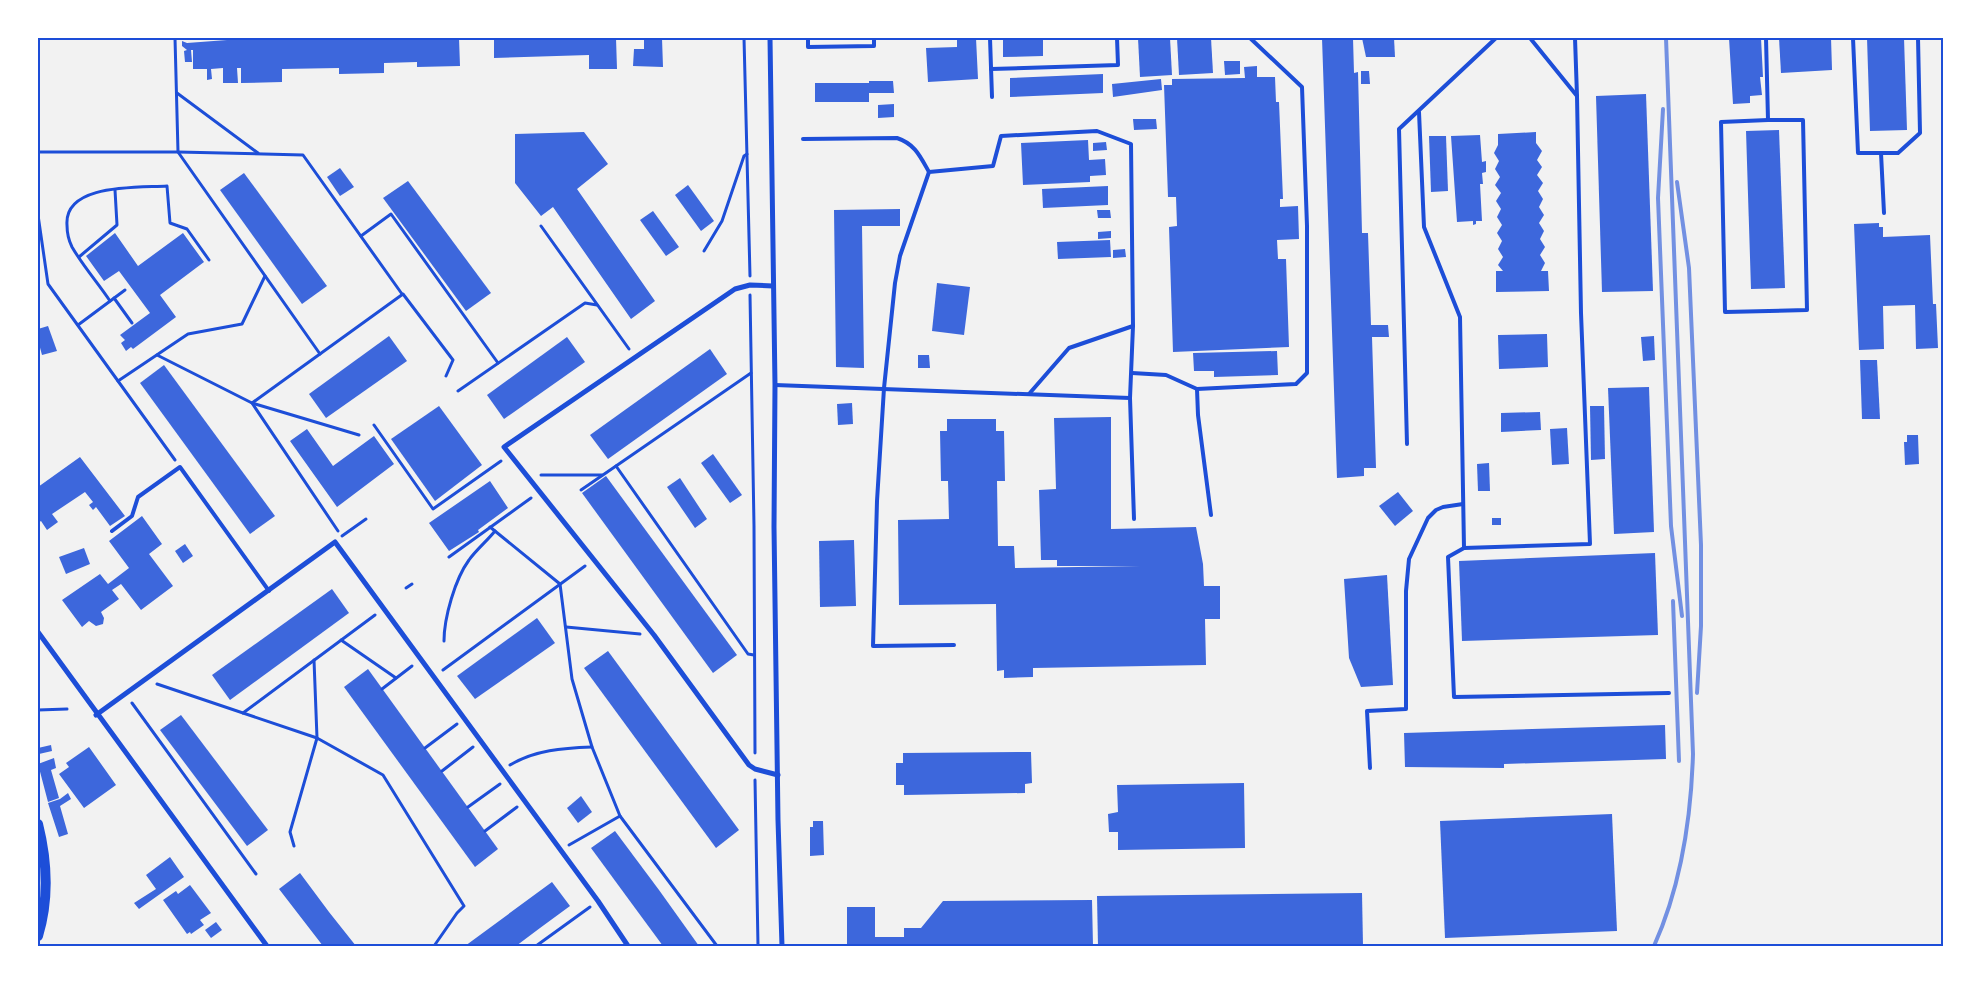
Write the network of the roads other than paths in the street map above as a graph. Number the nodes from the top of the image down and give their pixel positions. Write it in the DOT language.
graph roads {
  1 [pos="770,38"];
  2 [pos="808,38"];
  3 [pos="874,38"];
  4 [pos="990,38"];
  5 [pos="1117,38"];
  6 [pos="1250,38"];
  7 [pos="1496,38"];
  8 [pos="1530,38"];
  9 [pos="1574,38"];
  10 [pos="1766,38"];
  11 [pos="1853,38"];
  12 [pos="1918,38"];
  13 [pos="991,69"];
  14 [pos="1577,96"];
  15 [pos="992,97"];
  16 [pos="1419,112"];
  17 [pos="1768,120"];
  18 [pos="804,139"];
  19 [pos="1881,153"];
  20 [pos="929,172"];
  21 [pos="1884,214"];
  22 [pos="773,286"];
  23 [pos="1133,326"];
  24 [pos="1132,372"];
  25 [pos="775,385"];
  26 [pos="884,388"];
  27 [pos="1197,388"];
  28 [pos="1030,394"];
  29 [pos="1130,398"];
  30 [pos="1407,444"];
  31 [pos="1463,504"];
  32 [pos="1211,515"];
  33 [pos="1134,519"];
  34 [pos="112,531"];
  35 [pos="1464,548"];
  36 [pos="269,591"];
  37 [pos="38,632"];
  38 [pos="954,645"];
  39 [pos="1669,693"];
  40 [pos="96,714"];
  41 [pos="1370,768"];
  42 [pos="778,775"];
  43 [pos="38,824"];
  44 [pos="38,936"];
  45 [pos="267,946"];
  46 [pos="628,946"];
  47 [pos="782,946"];
  1 -- 22 [label="street"];
  2 -- 3 [label="lane"];
  4 -- 13 [label="lane"];
  5 -- 13 [label="lane"];
  6 -- 27 [label="lane"];
  7 -- 16 [label="lane"];
  8 -- 14 [label="lane"];
  9 -- 14 [label="lane"];
  10 -- 17 [label="lane"];
  11 -- 19 [label="lane"];
  12 -- 19 [label="lane"];
  13 -- 15 [label="lane"];
  14 -- 35 [label="lane"];
  16 -- 30 [label="lane"];
  16 -- 31 [label="lane"];
  17 -- 17 [label="lane"];
  18 -- 20 [label="lane"];
  19 -- 21 [label="lane"];
  20 -- 23 [label="lane"];
  20 -- 26 [label="lane"];
  22 -- 25 [label="street"];
  22 -- 42 [label="street"];
  23 -- 24 [label="lane"];
  23 -- 28 [label="lane"];
  24 -- 27 [label="lane"];
  24 -- 29 [label="lane"];
  25 -- 26 [label="lane"];
  25 -- 42 [label="street"];
  26 -- 28 [label="lane"];
  26 -- 38 [label="lane"];
  27 -- 32 [label="lane"];
  28 -- 29 [label="lane"];
  29 -- 33 [label="lane"];
  31 -- 35 [label="lane"];
  31 -- 41 [label="lane"];
  34 -- 36 [label="lane"];
  35 -- 39 [label="lane"];
  36 -- 40 [label="street"];
  36 -- 46 [label="street"];
  37 -- 40 [label="street"];
  40 -- 45 [label="street"];
  42 -- 47 [label="street"];
  43 -- 44 [label="main road"];
}
